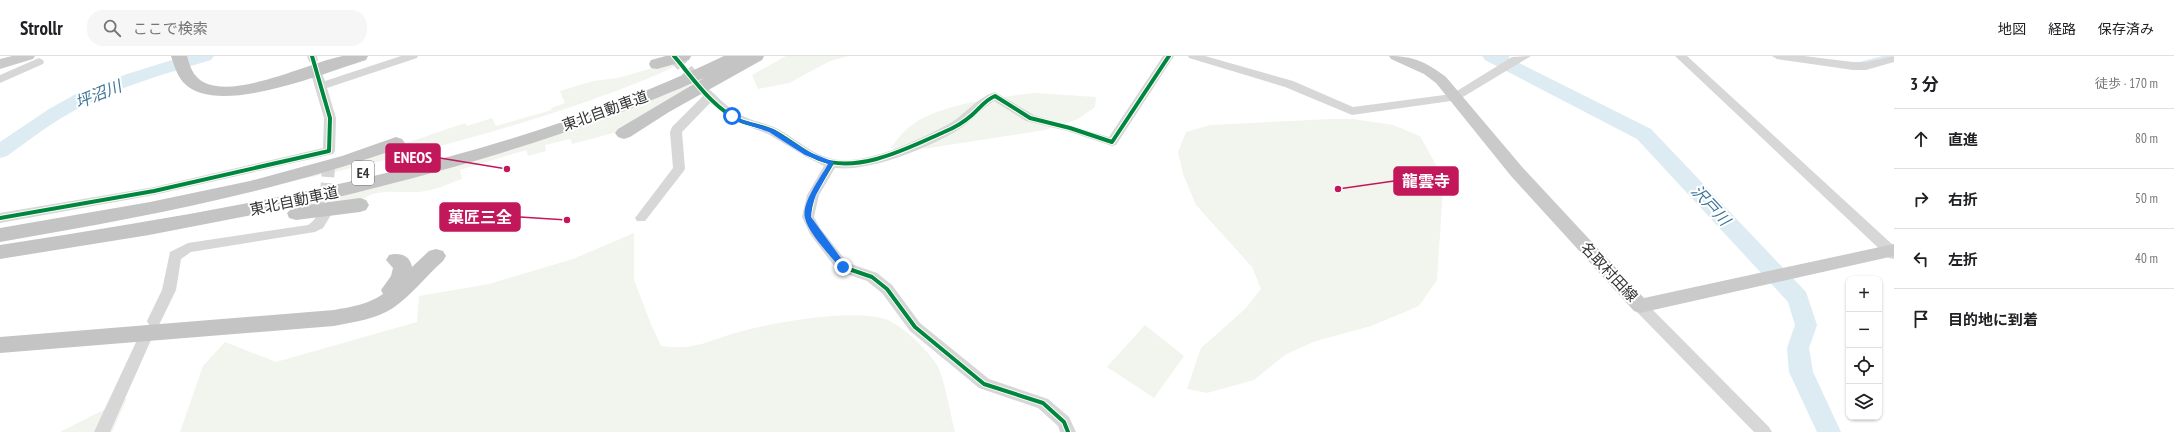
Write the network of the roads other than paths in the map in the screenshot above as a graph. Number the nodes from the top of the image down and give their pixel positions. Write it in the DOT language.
graph roads {
  1 [pos="179,56"];
  2 [pos="190,56"];
  3 [pos="345,56"];
  4 [pos="360,56"];
  5 [pos="413,56"];
  6 [pos="683,56"];
  7 [pos="712,56"];
  8 [pos="737,56"];
  9 [pos="756,56"];
  10 [pos="1169,56"];
  11 [pos="1193,56"];
  12 [pos="1396,56"];
  13 [pos="1526,56"];
  14 [pos="1680,56"];
  15 [pos="1777,56"];
  16 [pos="33,59"];
  17 [pos="1894,59"];
  18 [pos="0,64"];
  19 [pos="657,64"];
  20 [pos="191,73"];
  21 [pos="0,79"];
  22 [pos="1454,97"];
  23 [pos="624,133"];
  24 [pos="396,143"];
  25 [pos="832,163"];
  26 [pos="360,205"];
  27 [pos="325,215"];
  28 [pos="0,218"];
  29 [pos="641,218"];
  30 [pos="0,234"];
  31 [pos="0,239"];
  32 [pos="0,252"];
  33 [pos="1893,252"];
  34 [pos="436,256"];
  35 [pos="0,259"];
  36 [pos="396,260"];
  37 [pos="1640,306"];
  38 [pos="154,321"];
  39 [pos="0,336"];
  40 [pos="144,340"];
  41 [pos="0,345"];
  42 [pos="102,432"];
  43 [pos="1068,432"];
  44 [pos="1764,432"];
  1 -- 20 [label="highway"];
  2 -- 20 [label="highway"];
  3 -- 20 [label="highway"];
  4 -- 20 [label="highway"];
  5 -- 28 [label="street"];
  6 -- 19 [label="highway"];
  7 -- 31 [label="highway, 東北自動車道 / E4"];
  8 -- 32 [label="highway, 東北自動車道 / E4"];
  9 -- 23 [label="highway"];
  10 -- 25 [label="street"];
  11 -- 22 [label="street"];
  12 -- 22 [label="main road, 名取村田線"];
  13 -- 22 [label="street"];
  14 -- 33 [label="street"];
  15 -- 17 [label="street"];
  16 -- 18 [label="main road"];
  16 -- 21 [label="street"];
  22 -- 37 [label="main road, 名取村田線"];
  24 -- 30 [label="highway"];
  25 -- 29 [label="street"];
  25 -- 43 [label="street"];
  26 -- 35 [label="highway"];
  27 -- 38 [label="street"];
  33 -- 37 [label="main road, 名取村田線"];
  34 -- 41 [label="highway"];
  36 -- 39 [label="highway"];
  37 -- 44 [label="street"];
  40 -- 42 [label="street"];
}
